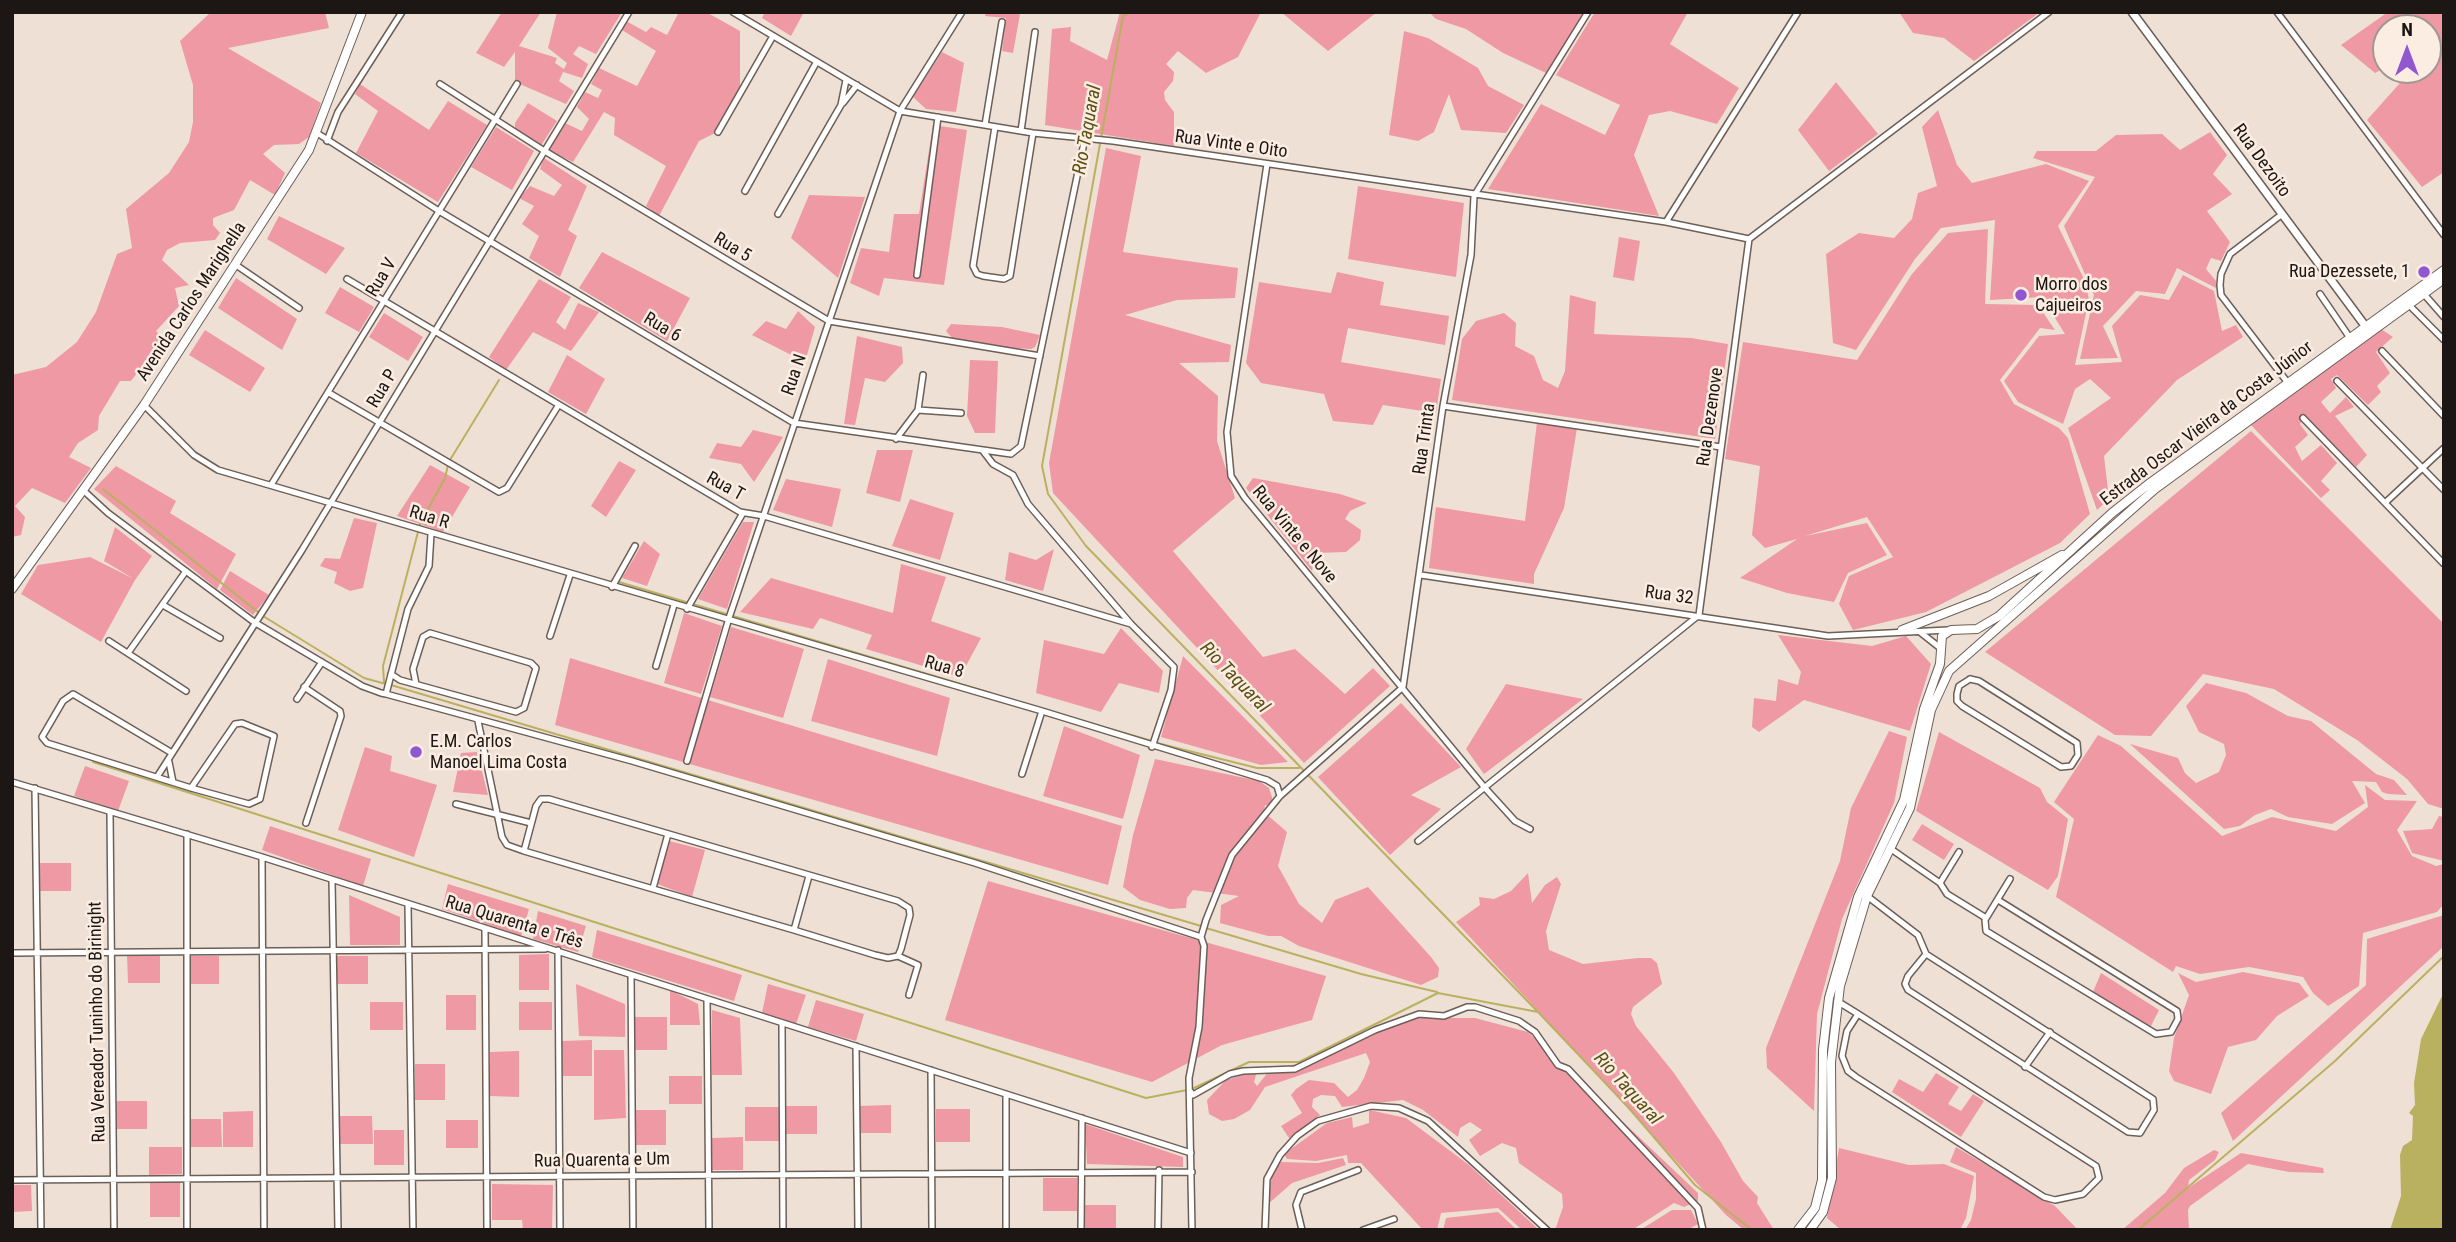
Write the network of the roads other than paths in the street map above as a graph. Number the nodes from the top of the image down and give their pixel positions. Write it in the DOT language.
graph roads {
  1 [pos="362,12"];
  2 [pos="401,12"];
  3 [pos="629,12"];
  4 [pos="733,12"];
  5 [pos="962,12"];
  6 [pos="1588,12"];
  7 [pos="1798,12"];
  8 [pos="2049,12"];
  9 [pos="2132,12"];
  10 [pos="2277,12"];
  11 [pos="1002,22"];
  12 [pos="1035,32"];
  13 [pos="773,36"];
  14 [pos="816,63"];
  15 [pos="846,80"];
  16 [pos="440,84"];
  17 [pos="517,84"];
  18 [pos="857,85"];
  19 [pos="841,105"];
  20 [pos="900,111"];
  21 [pos="938,117"];
  22 [pos="495,119"];
  23 [pos="985,125"];
  24 [pos="995,127"];
  25 [pos="1021,131"];
  26 [pos="718,132"];
  27 [pos="1033,133"];
  28 [pos="317,134"];
  29 [pos="1085,138"];
  30 [pos="327,141"];
  31 [pos="542,150"];
  32 [pos="1267,164"];
  33 [pos="745,191"];
  34 [pos="1474,195"];
  35 [pos="439,211"];
  36 [pos="778,214"];
  37 [pos="2281,215"];
  38 [pos="1666,222"];
  39 [pos="2444,235"];
  40 [pos="1749,239"];
  41 [pos="488,241"];
  42 [pos="236,265"];
  43 [pos="2444,270"];
  44 [pos="917,275"];
  45 [pos="347,279"];
  46 [pos="2444,279"];
  47 [pos="2423,293"];
  48 [pos="2320,294"];
  49 [pos="385,301"];
  50 [pos="2409,305"];
  51 [pos="299,308"];
  52 [pos="2444,317"];
  53 [pos="829,321"];
  54 [pos="2366,327"];
  55 [pos="435,331"];
  56 [pos="2350,338"];
  57 [pos="2444,340"];
  58 [pos="2382,351"];
  59 [pos="1040,356"];
  60 [pos="923,375"];
  61 [pos="2337,381"];
  62 [pos="2288,383"];
  63 [pos="329,393"];
  64 [pos="144,405"];
  65 [pos="558,406"];
  66 [pos="1443,406"];
  67 [pos="918,410"];
  68 [pos="961,413"];
  69 [pos="2444,416"];
  70 [pos="2303,418"];
  71 [pos="794,423"];
  72 [pos="378,424"];
  73 [pos="896,439"];
  74 [pos="1721,447"];
  75 [pos="2444,448"];
  76 [pos="983,451"];
  77 [pos="2423,467"];
  78 [pos="271,485"];
  79 [pos="83,490"];
  80 [pos="2444,490"];
  81 [pos="328,502"];
  82 [pos="2386,502"];
  83 [pos="743,513"];
  84 [pos="764,516"];
  85 [pos="431,534"];
  86 [pos="2081,542"];
  87 [pos="635,546"];
  88 [pos="2444,564"];
  89 [pos="186,571"];
  90 [pos="570,575"];
  91 [pos="1421,575"];
  92 [pos="612,587"];
  93 [pos="12,589"];
  94 [pos="163,605"];
  95 [pos="674,605"];
  96 [pos="688,606"];
  97 [pos="1699,615"];
  98 [pos="729,617"];
  99 [pos="254,622"];
  100 [pos="1131,624"];
  101 [pos="1958,629"];
  102 [pos="1902,630"];
  103 [pos="1913,630"];
  104 [pos="550,636"];
  105 [pos="220,638"];
  106 [pos="109,641"];
  107 [pos="1972,648"];
  108 [pos="1940,651"];
  109 [pos="128,653"];
  110 [pos="322,662"];
  111 [pos="1957,662"];
  112 [pos="656,666"];
  113 [pos="413,669"];
  114 [pos="391,677"];
  115 [pos="400,680"];
  116 [pos="1944,680"];
  117 [pos="416,684"];
  118 [pos="1959,686"];
  119 [pos="304,687"];
  120 [pos="1404,687"];
  121 [pos="186,691"];
  122 [pos="387,691"];
  123 [pos="297,699"];
  124 [pos="1042,711"];
  125 [pos="478,721"];
  126 [pos="1153,743"];
  127 [pos="173,753"];
  128 [pos="687,761"];
  129 [pos="169,762"];
  130 [pos="1022,774"];
  131 [pos="157,777"];
  132 [pos="12,782"];
  133 [pos="173,782"];
  134 [pos="35,788"];
  135 [pos="191,788"];
  136 [pos="1485,788"];
  137 [pos="1280,796"];
  138 [pos="456,804"];
  139 [pos="110,813"];
  140 [pos="499,816"];
  141 [pos="306,823"];
  142 [pos="531,823"];
  143 [pos="1530,829"];
  144 [pos="187,834"];
  145 [pos="668,834"];
  146 [pos="1418,841"];
  147 [pos="1891,849"];
  148 [pos="524,851"];
  149 [pos="1959,852"];
  150 [pos="262,857"];
  151 [pos="809,876"];
  152 [pos="2010,879"];
  153 [pos="332,880"];
  154 [pos="1940,883"];
  155 [pos="653,888"];
  156 [pos="1867,896"];
  157 [pos="1998,900"];
  158 [pos="408,905"];
  159 [pos="1986,918"];
  160 [pos="485,928"];
  161 [pos="794,930"];
  162 [pos="1201,937"];
  163 [pos="332,948"];
  164 [pos="408,949"];
  165 [pos="485,949"];
  166 [pos="262,950"];
  167 [pos="555,950"];
  168 [pos="185,951"];
  169 [pos="38,952"];
  170 [pos="111,952"];
  171 [pos="12,953"];
  172 [pos="1926,954"];
  173 [pos="898,956"];
  174 [pos="631,975"];
  175 [pos="909,995"];
  176 [pos="707,1000"];
  177 [pos="1837,1001"];
  178 [pos="1858,1014"];
  179 [pos="782,1024"];
  180 [pos="2050,1032"];
  181 [pos="856,1046"];
  182 [pos="2025,1067"];
  183 [pos="931,1070"];
  184 [pos="1190,1088"];
  185 [pos="1006,1094"];
  186 [pos="1082,1118"];
  187 [pos="1191,1153"];
  188 [pos="1159,1170"];
  189 [pos="1358,1170"];
  190 [pos="1081,1172"];
  191 [pos="1192,1172"];
  192 [pos="708,1174"];
  193 [pos="932,1174"];
  194 [pos="633,1175"];
  195 [pos="783,1175"];
  196 [pos="857,1175"];
  197 [pos="1006,1175"];
  198 [pos="413,1176"];
  199 [pos="559,1176"];
  200 [pos="338,1177"];
  201 [pos="487,1177"];
  202 [pos="114,1178"];
  203 [pos="265,1178"];
  204 [pos="41,1179"];
  205 [pos="186,1179"];
  206 [pos="12,1180"];
  207 [pos="1394,1219"];
  208 [pos="41,1230"];
  209 [pos="114,1230"];
  210 [pos="187,1230"];
  211 [pos="264,1230"];
  212 [pos="338,1230"];
  213 [pos="414,1230"];
  214 [pos="487,1230"];
  215 [pos="560,1230"];
  216 [pos="634,1230"];
  217 [pos="709,1230"];
  218 [pos="783,1230"];
  219 [pos="858,1230"];
  220 [pos="932,1230"];
  221 [pos="1006,1230"];
  222 [pos="1081,1230"];
  223 [pos="1158,1230"];
  224 [pos="1192,1230"];
  225 [pos="1265,1230"];
  226 [pos="1302,1230"];
  227 [pos="1363,1230"];
  228 [pos="1547,1230"];
  229 [pos="1703,1230"];
  230 [pos="1798,1230"];
  231 [pos="1810,1230"];
  1 -- 28 [label="main road, Avenida Carlos Marighella"];
  2 -- 30 [label="street"];
  3 -- 31 [label="street, Rua P"];
  4 -- 13 [label="street, Rua Vinte e Oito"];
  5 -- 20 [label="street, Rua N"];
  6 -- 34 [label="street"];
  7 -- 38 [label="street"];
  8 -- 40 [label="street"];
  9 -- 37 [label="main road, Rua Dezoito"];
  10 -- 39 [label="street"];
  11 -- 23 [label="street"];
  12 -- 25 [label="street"];
  13 -- 14 [label="street, Rua Vinte e Oito"];
  13 -- 26 [label="street"];
  14 -- 15 [label="street, Rua Vinte e Oito"];
  14 -- 33 [label="street"];
  15 -- 18 [label="street, Rua Vinte e Oito"];
  15 -- 19 [label="street"];
  16 -- 22 [label="street, Rua 5"];
  17 -- 22 [label="street, Rua V"];
  18 -- 19 [label="street"];
  18 -- 20 [label="street, Rua Vinte e Oito"];
  19 -- 36 [label="street"];
  20 -- 21 [label="street, Rua Vinte e Oito"];
  20 -- 53 [label="street, Rua N"];
  21 -- 23 [label="street, Rua Vinte e Oito"];
  21 -- 44 [label="street"];
  22 -- 31 [label="street, Rua 5"];
  22 -- 35 [label="street, Rua V"];
  23 -- 24 [label="street, Rua Vinte e Oito"];
  24 -- 25 [label="street, Rua Vinte e Oito"];
  24 -- 27 [label="street"];
  25 -- 27 [label="street, Rua Vinte e Oito"];
  27 -- 29 [label="street, Rua Vinte e Oito"];
  28 -- 30 [label="street, Rua 6"];
  28 -- 42 [label="main road, Avenida Carlos Marighella"];
  29 -- 32 [label="street, Rua Vinte e Oito"];
  29 -- 59 [label="street"];
  30 -- 35 [label="street, Rua 6"];
  31 -- 41 [label="street, Rua P"];
  31 -- 53 [label="street, Rua 5"];
  32 -- 34 [label="street, Rua Vinte e Oito"];
  32 -- 120 [label="street, Rua Vinte e Nove"];
  34 -- 38 [label="street, Rua Vinte e Oito"];
  34 -- 66 [label="street, Rua Trinta"];
  35 -- 41 [label="street, Rua 6"];
  35 -- 49 [label="street, Rua V"];
  37 -- 54 [label="main road, Rua Dezoito"];
  37 -- 62 [label="street"];
  38 -- 40 [label="street, Rua Vinte e Oito"];
  40 -- 74 [label="street, Rua Dezenove"];
  41 -- 55 [label="street, Rua P"];
  41 -- 71 [label="street, Rua 6"];
  42 -- 51 [label="street"];
  42 -- 64 [label="main road, Avenida Carlos Marighella"];
  43 -- 54 [label="main road, Estrada Oscar Vieira da Costa Júnior"];
  45 -- 49 [label="street, Rua T"];
  46 -- 47 [label="main road, Estrada Oscar Vieira da Costa Júnior"];
  47 -- 50 [label="main road, Estrada Oscar Vieira da Costa Júnior"];
  47 -- 52 [label="street"];
  48 -- 56 [label="street"];
  49 -- 55 [label="street, Rua T"];
  49 -- 63 [label="street, Rua V"];
  50 -- 57 [label="street"];
  50 -- 107 [label="main road, Estrada Oscar Vieira da Costa Júnior"];
  53 -- 59 [label="street, Rua 5"];
  53 -- 71 [label="street, Rua N"];
  54 -- 56 [label="main road, Estrada Oscar Vieira da Costa Júnior"];
  55 -- 65 [label="street, Rua T"];
  55 -- 72 [label="street, Rua P"];
  56 -- 62 [label="main road, Estrada Oscar Vieira da Costa Júnior"];
  58 -- 69 [label="street"];
  59 -- 76 [label="street, Rua 6"];
  60 -- 67 [label="street"];
  61 -- 77 [label="street"];
  62 -- 86 [label="main road, Estrada Oscar Vieira da Costa Júnior"];
  63 -- 72 [label="street"];
  63 -- 78 [label="street, Rua V"];
  64 -- 78 [label="street, Rua R"];
  64 -- 79 [label="main road, Avenida Carlos Marighella"];
  65 -- 72 [label="street"];
  65 -- 83 [label="street, Rua T"];
  66 -- 74 [label="street"];
  66 -- 91 [label="street, Rua Trinta"];
  67 -- 68 [label="street"];
  67 -- 73 [label="street"];
  70 -- 82 [label="street"];
  71 -- 73 [label="street, Rua 6"];
  71 -- 84 [label="street, Rua N"];
  72 -- 81 [label="street, Rua P"];
  73 -- 76 [label="street, Rua 6"];
  74 -- 97 [label="street, Rua Dezenove"];
  75 -- 77 [label="street"];
  76 -- 100 [label="street"];
  77 -- 80 [label="street"];
  77 -- 82 [label="street"];
  78 -- 81 [label="street, Rua R"];
  79 -- 89 [label="street"];
  79 -- 93 [label="main road, Avenida Carlos Marighella"];
  81 -- 85 [label="street, Rua R"];
  81 -- 99 [label="street, Rua P"];
  82 -- 88 [label="street"];
  83 -- 84 [label="street, Rua T"];
  83 -- 96 [label="street"];
  84 -- 98 [label="street, Rua N"];
  84 -- 100 [label="street, Rua T"];
  85 -- 90 [label="street, Rua R"];
  85 -- 114 [label="street"];
  86 -- 101 [label="main road, Estrada Oscar Vieira da Costa Júnior"];
  86 -- 102 [label="main road"];
  87 -- 92 [label="street"];
  89 -- 94 [label="street"];
  89 -- 99 [label="street"];
  90 -- 92 [label="street, Rua R"];
  90 -- 104 [label="street"];
  91 -- 97 [label="street, Rua 32"];
  91 -- 120 [label="street, Rua Trinta"];
  92 -- 95 [label="street, Rua R"];
  94 -- 105 [label="street"];
  94 -- 109 [label="street"];
  95 -- 96 [label="street, Rua R"];
  95 -- 112 [label="street"];
  96 -- 98 [label="street, Rua R"];
  97 -- 102 [label="street, Rua 32"];
  97 -- 136 [label="street"];
  98 -- 124 [label="street, Rua 8"];
  98 -- 128 [label="street, Rua N"];
  99 -- 110 [label="street"];
  99 -- 127 [label="street, Rua P"];
  100 -- 126 [label="street"];
  101 -- 103 [label="street, Rua 32"];
  101 -- 107 [label="main road"];
  101 -- 108 [label="main road, Estrada Oscar Vieira da Costa Júnior"];
  102 -- 103 [label="street, Rua 32"];
  103 -- 108 [label="street"];
  106 -- 109 [label="street"];
  107 -- 111 [label="main road, Estrada Oscar Vieira da Costa Júnior"];
  108 -- 111 [label="main road"];
  108 -- 230 [label="main road, Estrada Oscar Vieira da Costa Júnior"];
  109 -- 121 [label="street"];
  110 -- 119 [label="street"];
  110 -- 122 [label="street"];
  111 -- 116 [label="main road, Estrada Oscar Vieira da Costa Júnior"];
  113 -- 115 [label="street"];
  113 -- 117 [label="street"];
  113 -- 117 [label="street"];
  114 -- 115 [label="street"];
  114 -- 122 [label="street"];
  115 -- 117 [label="street"];
  116 -- 118 [label="street"];
  116 -- 147 [label="main road, Estrada Oscar Vieira da Costa Júnior"];
  118 -- 118 [label="street"];
  119 -- 123 [label="street"];
  119 -- 141 [label="street"];
  120 -- 136 [label="street, Rua Vinte e Nove"];
  120 -- 137 [label="street"];
  122 -- 125 [label="street"];
  124 -- 126 [label="street, Rua 8"];
  124 -- 130 [label="street"];
  125 -- 140 [label="street"];
  125 -- 162 [label="street"];
  126 -- 137 [label="street, Rua 8"];
  127 -- 129 [label="street, Rua P"];
  127 -- 131 [label="street"];
  129 -- 131 [label="street, Rua P"];
  129 -- 133 [label="street"];
  131 -- 133 [label="street"];
  132 -- 134 [label="street, Rua Quarenta e Três"];
  133 -- 135 [label="street"];
  134 -- 139 [label="street, Rua Quarenta e Três"];
  134 -- 169 [label="street"];
  135 -- 135 [label="street"];
  136 -- 143 [label="street, Rua Vinte e Nove"];
  136 -- 146 [label="street"];
  137 -- 162 [label="street"];
  138 -- 140 [label="street"];
  139 -- 144 [label="street, Rua Quarenta e Três"];
  139 -- 170 [label="street, Rua Vereador Tuninho do Birinight"];
  140 -- 142 [label="street"];
  140 -- 148 [label="street"];
  142 -- 145 [label="street"];
  142 -- 148 [label="street"];
  144 -- 150 [label="street, Rua Quarenta e Três"];
  144 -- 168 [label="street"];
  145 -- 151 [label="street"];
  145 -- 155 [label="street"];
  147 -- 154 [label="street"];
  147 -- 156 [label="main road, Estrada Oscar Vieira da Costa Júnior"];
  148 -- 155 [label="street"];
  149 -- 154 [label="street"];
  150 -- 153 [label="street, Rua Quarenta e Três"];
  150 -- 166 [label="street"];
  151 -- 161 [label="street"];
  151 -- 173 [label="street"];
  152 -- 157 [label="street"];
  153 -- 158 [label="street, Rua Quarenta e Três"];
  153 -- 163 [label="street"];
  154 -- 159 [label="street"];
  155 -- 161 [label="street"];
  156 -- 172 [label="street"];
  156 -- 177 [label="main road, Estrada Oscar Vieira da Costa Júnior"];
  157 -- 159 [label="street"];
  157 -- 159 [label="street"];
  158 -- 160 [label="street, Rua Quarenta e Três"];
  158 -- 164 [label="street"];
  160 -- 165 [label="street"];
  160 -- 167 [label="street, Rua Quarenta e Três"];
  161 -- 173 [label="street"];
  162 -- 184 [label="street"];
  163 -- 164 [label="street"];
  163 -- 166 [label="street"];
  163 -- 200 [label="street"];
  164 -- 165 [label="street"];
  164 -- 198 [label="street"];
  165 -- 167 [label="street"];
  165 -- 201 [label="street"];
  166 -- 168 [label="street"];
  166 -- 203 [label="street"];
  167 -- 174 [label="street, Rua Quarenta e Três"];
  167 -- 199 [label="street"];
  168 -- 170 [label="street"];
  168 -- 205 [label="street"];
  169 -- 170 [label="street"];
  169 -- 171 [label="street"];
  169 -- 204 [label="street"];
  170 -- 202 [label="street, Rua Vereador Tuninho do Birinight"];
  172 -- 180 [label="street"];
  172 -- 182 [label="street"];
  173 -- 175 [label="street"];
  174 -- 176 [label="street, Rua Quarenta e Três"];
  174 -- 194 [label="street"];
  176 -- 179 [label="street, Rua Quarenta e Três"];
  176 -- 192 [label="street"];
  177 -- 178 [label="street"];
  177 -- 231 [label="main road, Estrada Oscar Vieira da Costa Júnior"];
  178 -- 178 [label="street"];
  179 -- 181 [label="street, Rua Quarenta e Três"];
  179 -- 195 [label="street"];
  180 -- 182 [label="street"];
  180 -- 182 [label="street"];
  181 -- 183 [label="street, Rua Quarenta e Três"];
  181 -- 196 [label="street"];
  183 -- 185 [label="street, Rua Quarenta e Três"];
  183 -- 193 [label="street"];
  184 -- 187 [label="street"];
  184 -- 229 [label="street"];
  185 -- 186 [label="street, Rua Quarenta e Três"];
  185 -- 197 [label="street"];
  186 -- 187 [label="street, Rua Quarenta e Três"];
  186 -- 190 [label="street"];
  187 -- 191 [label="street"];
  188 -- 190 [label="street, Rua Quarenta e Um"];
  188 -- 191 [label="street, Rua Quarenta e Um"];
  188 -- 223 [label="street"];
  189 -- 226 [label="street"];
  190 -- 197 [label="street, Rua Quarenta e Um"];
  190 -- 222 [label="street"];
  191 -- 224 [label="street"];
  192 -- 194 [label="street, Rua Quarenta e Um"];
  192 -- 195 [label="street, Rua Quarenta e Um"];
  192 -- 217 [label="street"];
  193 -- 196 [label="street, Rua Quarenta e Um"];
  193 -- 197 [label="street, Rua Quarenta e Um"];
  193 -- 220 [label="street"];
  194 -- 199 [label="street, Rua Quarenta e Um"];
  194 -- 216 [label="street"];
  195 -- 196 [label="street, Rua Quarenta e Um"];
  195 -- 218 [label="street"];
  196 -- 219 [label="street"];
  197 -- 221 [label="street"];
  198 -- 200 [label="street, Rua Quarenta e Um"];
  198 -- 201 [label="street, Rua Quarenta e Um"];
  198 -- 213 [label="street"];
  199 -- 201 [label="street, Rua Quarenta e Um"];
  199 -- 215 [label="street"];
  200 -- 203 [label="street, Rua Quarenta e Um"];
  200 -- 212 [label="street"];
  201 -- 214 [label="street"];
  202 -- 204 [label="street, Rua Quarenta e Um"];
  202 -- 205 [label="street, Rua Quarenta e Um"];
  202 -- 209 [label="street, Rua Vereador Tuninho do Birinight"];
  203 -- 205 [label="street, Rua Quarenta e Um"];
  203 -- 211 [label="street"];
  204 -- 206 [label="street, Rua Quarenta e Um"];
  204 -- 208 [label="street"];
  205 -- 210 [label="street"];
  207 -- 227 [label="street"];
  225 -- 228 [label="street"];
}
